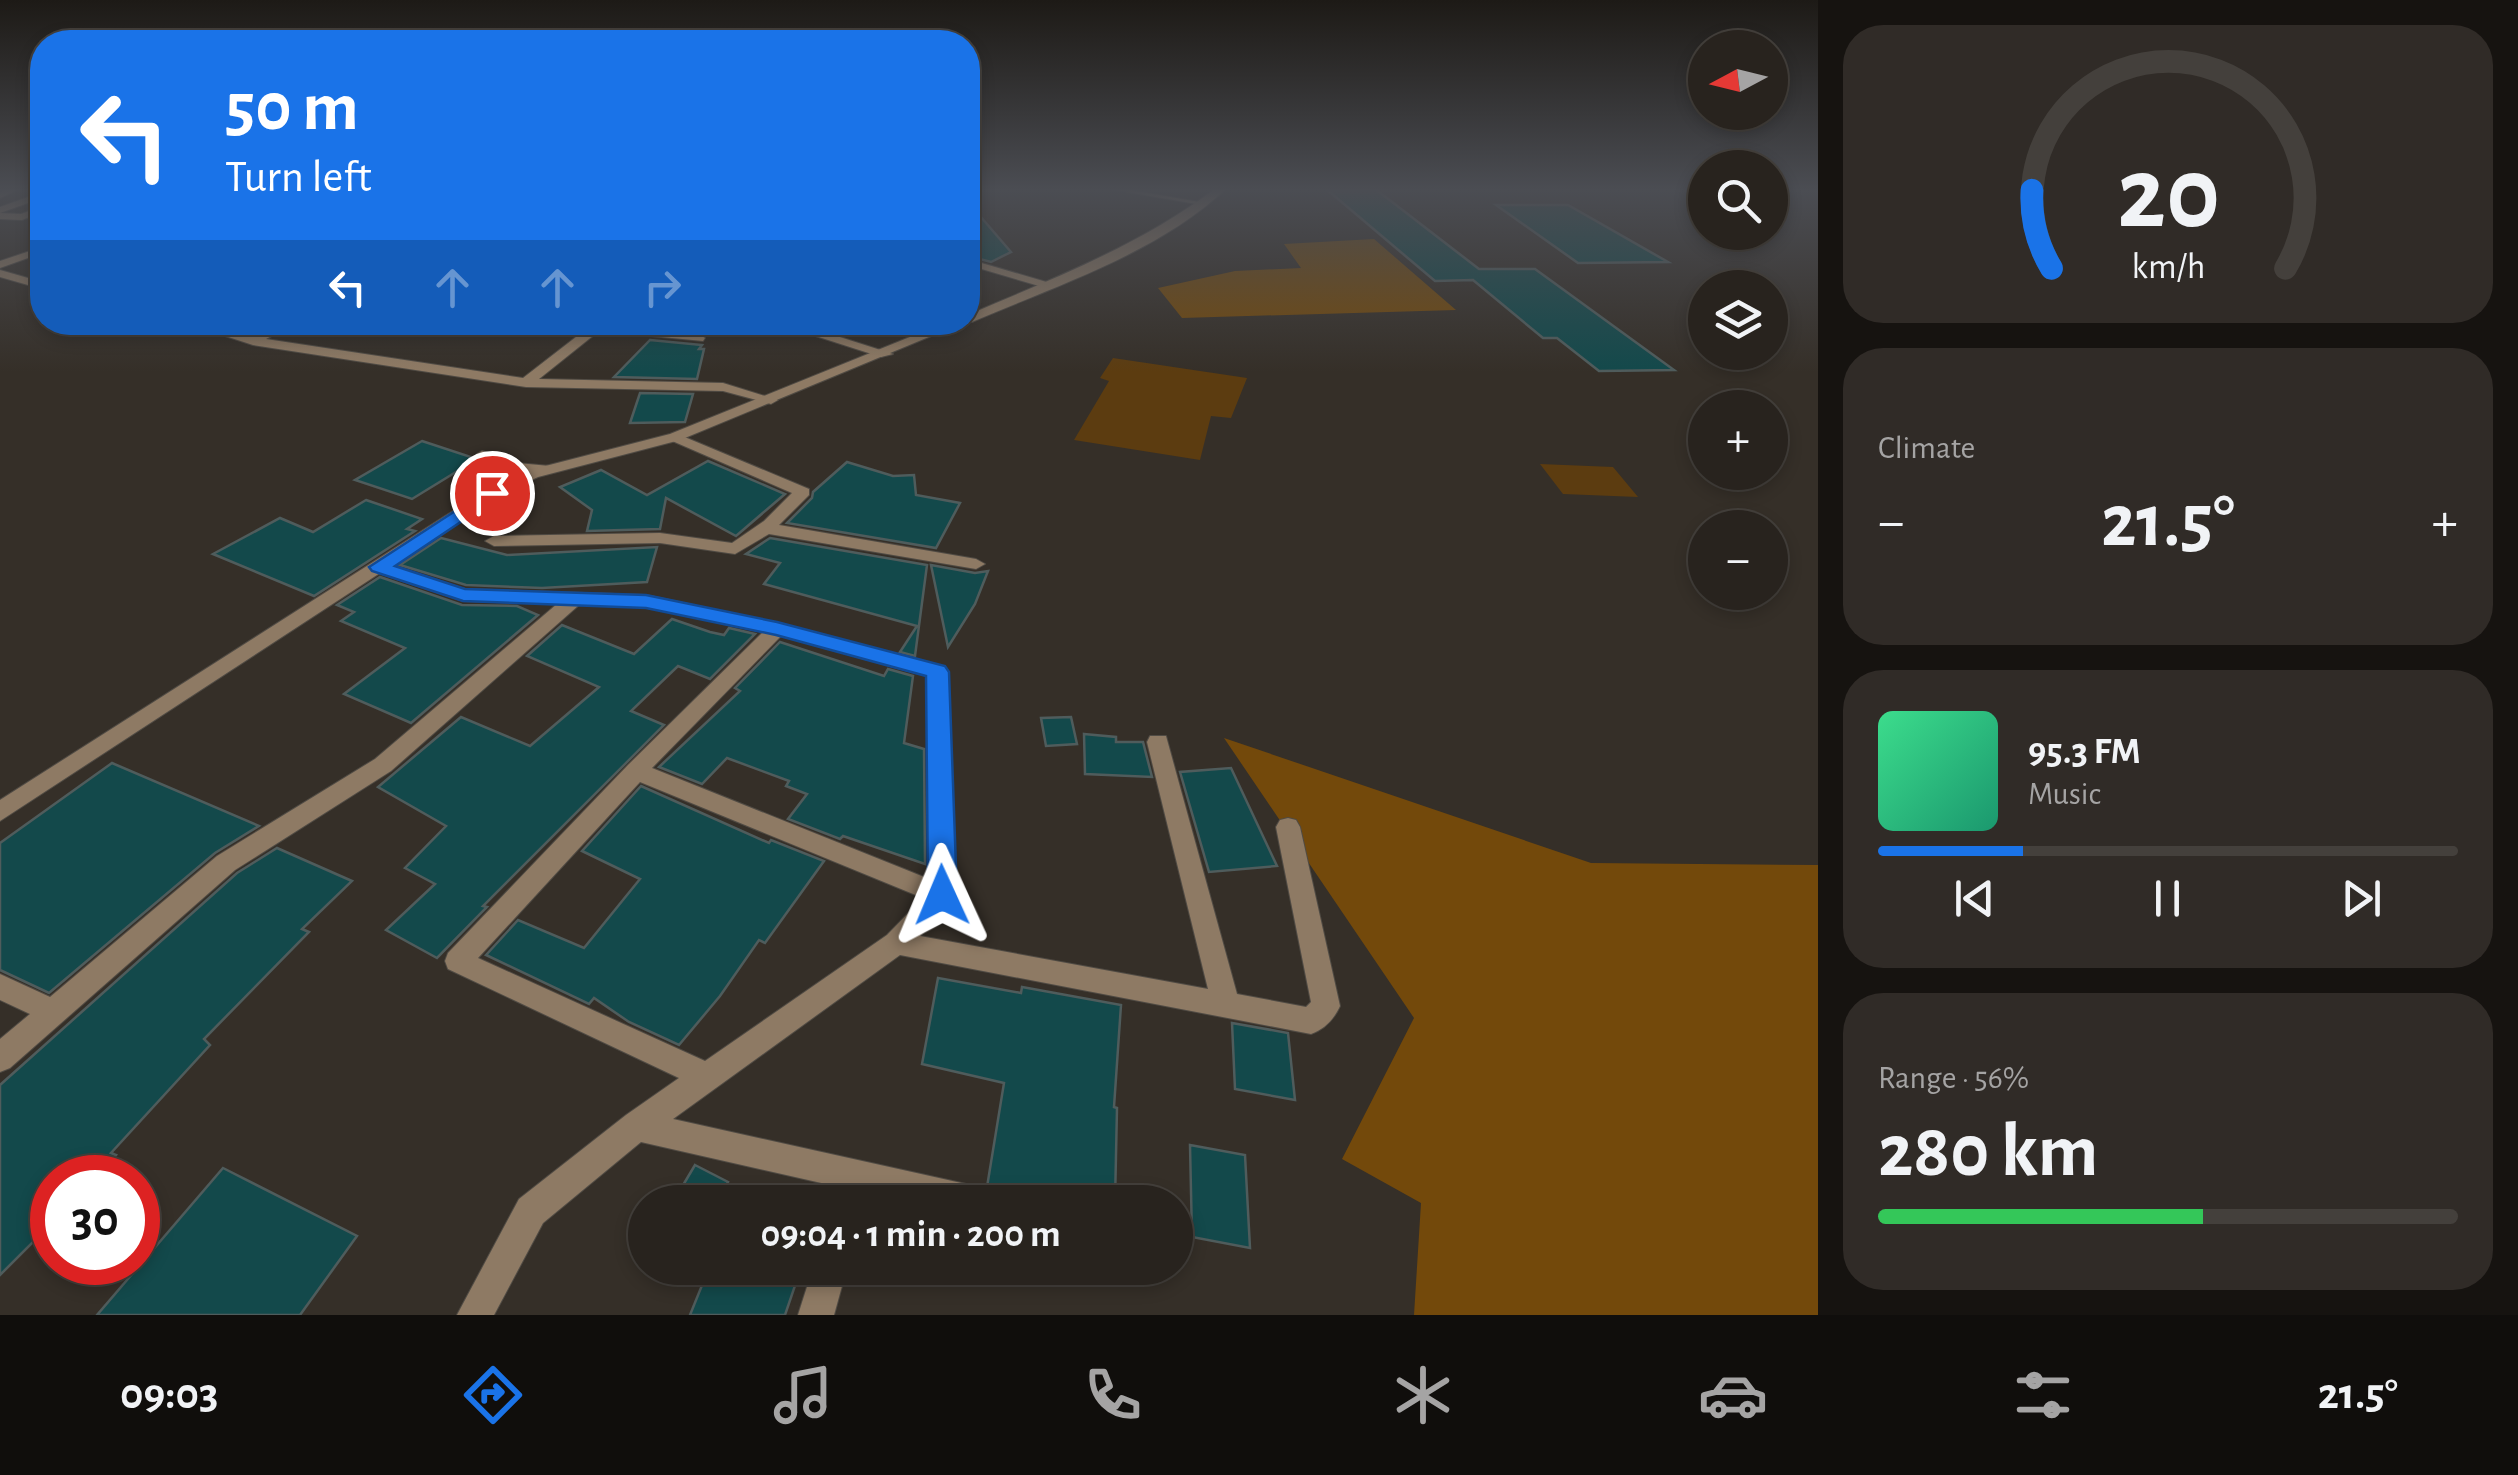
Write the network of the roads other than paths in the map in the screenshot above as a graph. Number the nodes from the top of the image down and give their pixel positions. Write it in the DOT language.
graph roads {
  1 [pos="1117,249"];
  2 [pos="30,254"];
  3 [pos="0,265"];
  4 [pos="980,266"];
  5 [pos="0,274"];
  6 [pos="30,283"];
  7 [pos="1046,285"];
  8 [pos="980,312"];
  9 [pos="235,335"];
  10 [pos="263,335"];
  11 [pos="585,335"];
  12 [pos="675,335"];
  13 [pos="822,335"];
  14 [pos="928,335"];
  15 [pos="699,338"];
  16 [pos="253,340"];
  17 [pos="886,354"];
  18 [pos="526,383"];
  19 [pos="770,400"];
  20 [pos="676,438"];
  21 [pos="482,454"];
  22 [pos="550,470"];
  23 [pos="765,528"];
  24 [pos="494,542"];
  25 [pos="976,564"];
  26 [pos="379,567"];
  27 [pos="576,598"];
  28 [pos="777,628"];
  29 [pos="1158,742"];
  30 [pos="636,771"];
  31 [pos="0,812"];
  32 [pos="1288,827"];
  33 [pos="942,895"];
  34 [pos="896,943"];
  35 [pos="0,986"];
  36 [pos="1226,1005"];
  37 [pos="53,1012"];
  38 [pos="0,1058"];
  39 [pos="708,1077"];
  40 [pos="637,1126"];
  41 [pos="840,1185"];
  42 [pos="825,1285"];
  43 [pos="475,1315"];
  44 [pos="816,1315"];
  1 -- 7 [label="street"];
  2 -- 3 [label="street"];
  4 -- 7 [label="street"];
  5 -- 6 [label="street"];
  7 -- 8 [label="street"];
  9 -- 16 [label="street"];
  10 -- 16 [label="street"];
  11 -- 18 [label="street"];
  12 -- 15 [label="street"];
  13 -- 17 [label="street"];
  14 -- 17 [label="street"];
  16 -- 18 [label="street"];
  17 -- 19 [label="street"];
  18 -- 19 [label="street"];
  19 -- 20 [label="street"];
  20 -- 22 [label="street"];
  20 -- 23 [label="street"];
  21 -- 22 [label="lane"];
  22 -- 26 [label="street"];
  23 -- 24 [label="street"];
  23 -- 25 [label="street"];
  26 -- 27 [label="street"];
  26 -- 31 [label="street"];
  27 -- 28 [label="street"];
  27 -- 37 [label="street"];
  28 -- 30 [label="street"];
  28 -- 33 [label="street"];
  29 -- 36 [label="street"];
  30 -- 33 [label="street"];
  30 -- 39 [label="street"];
  32 -- 36 [label="street"];
  33 -- 34 [label="street"];
  34 -- 36 [label="street"];
  34 -- 39 [label="street"];
  35 -- 37 [label="street"];
  37 -- 38 [label="street"];
  39 -- 40 [label="street"];
  40 -- 41 [label="street"];
  40 -- 43 [label="street"];
  42 -- 44 [label="street"];
}
